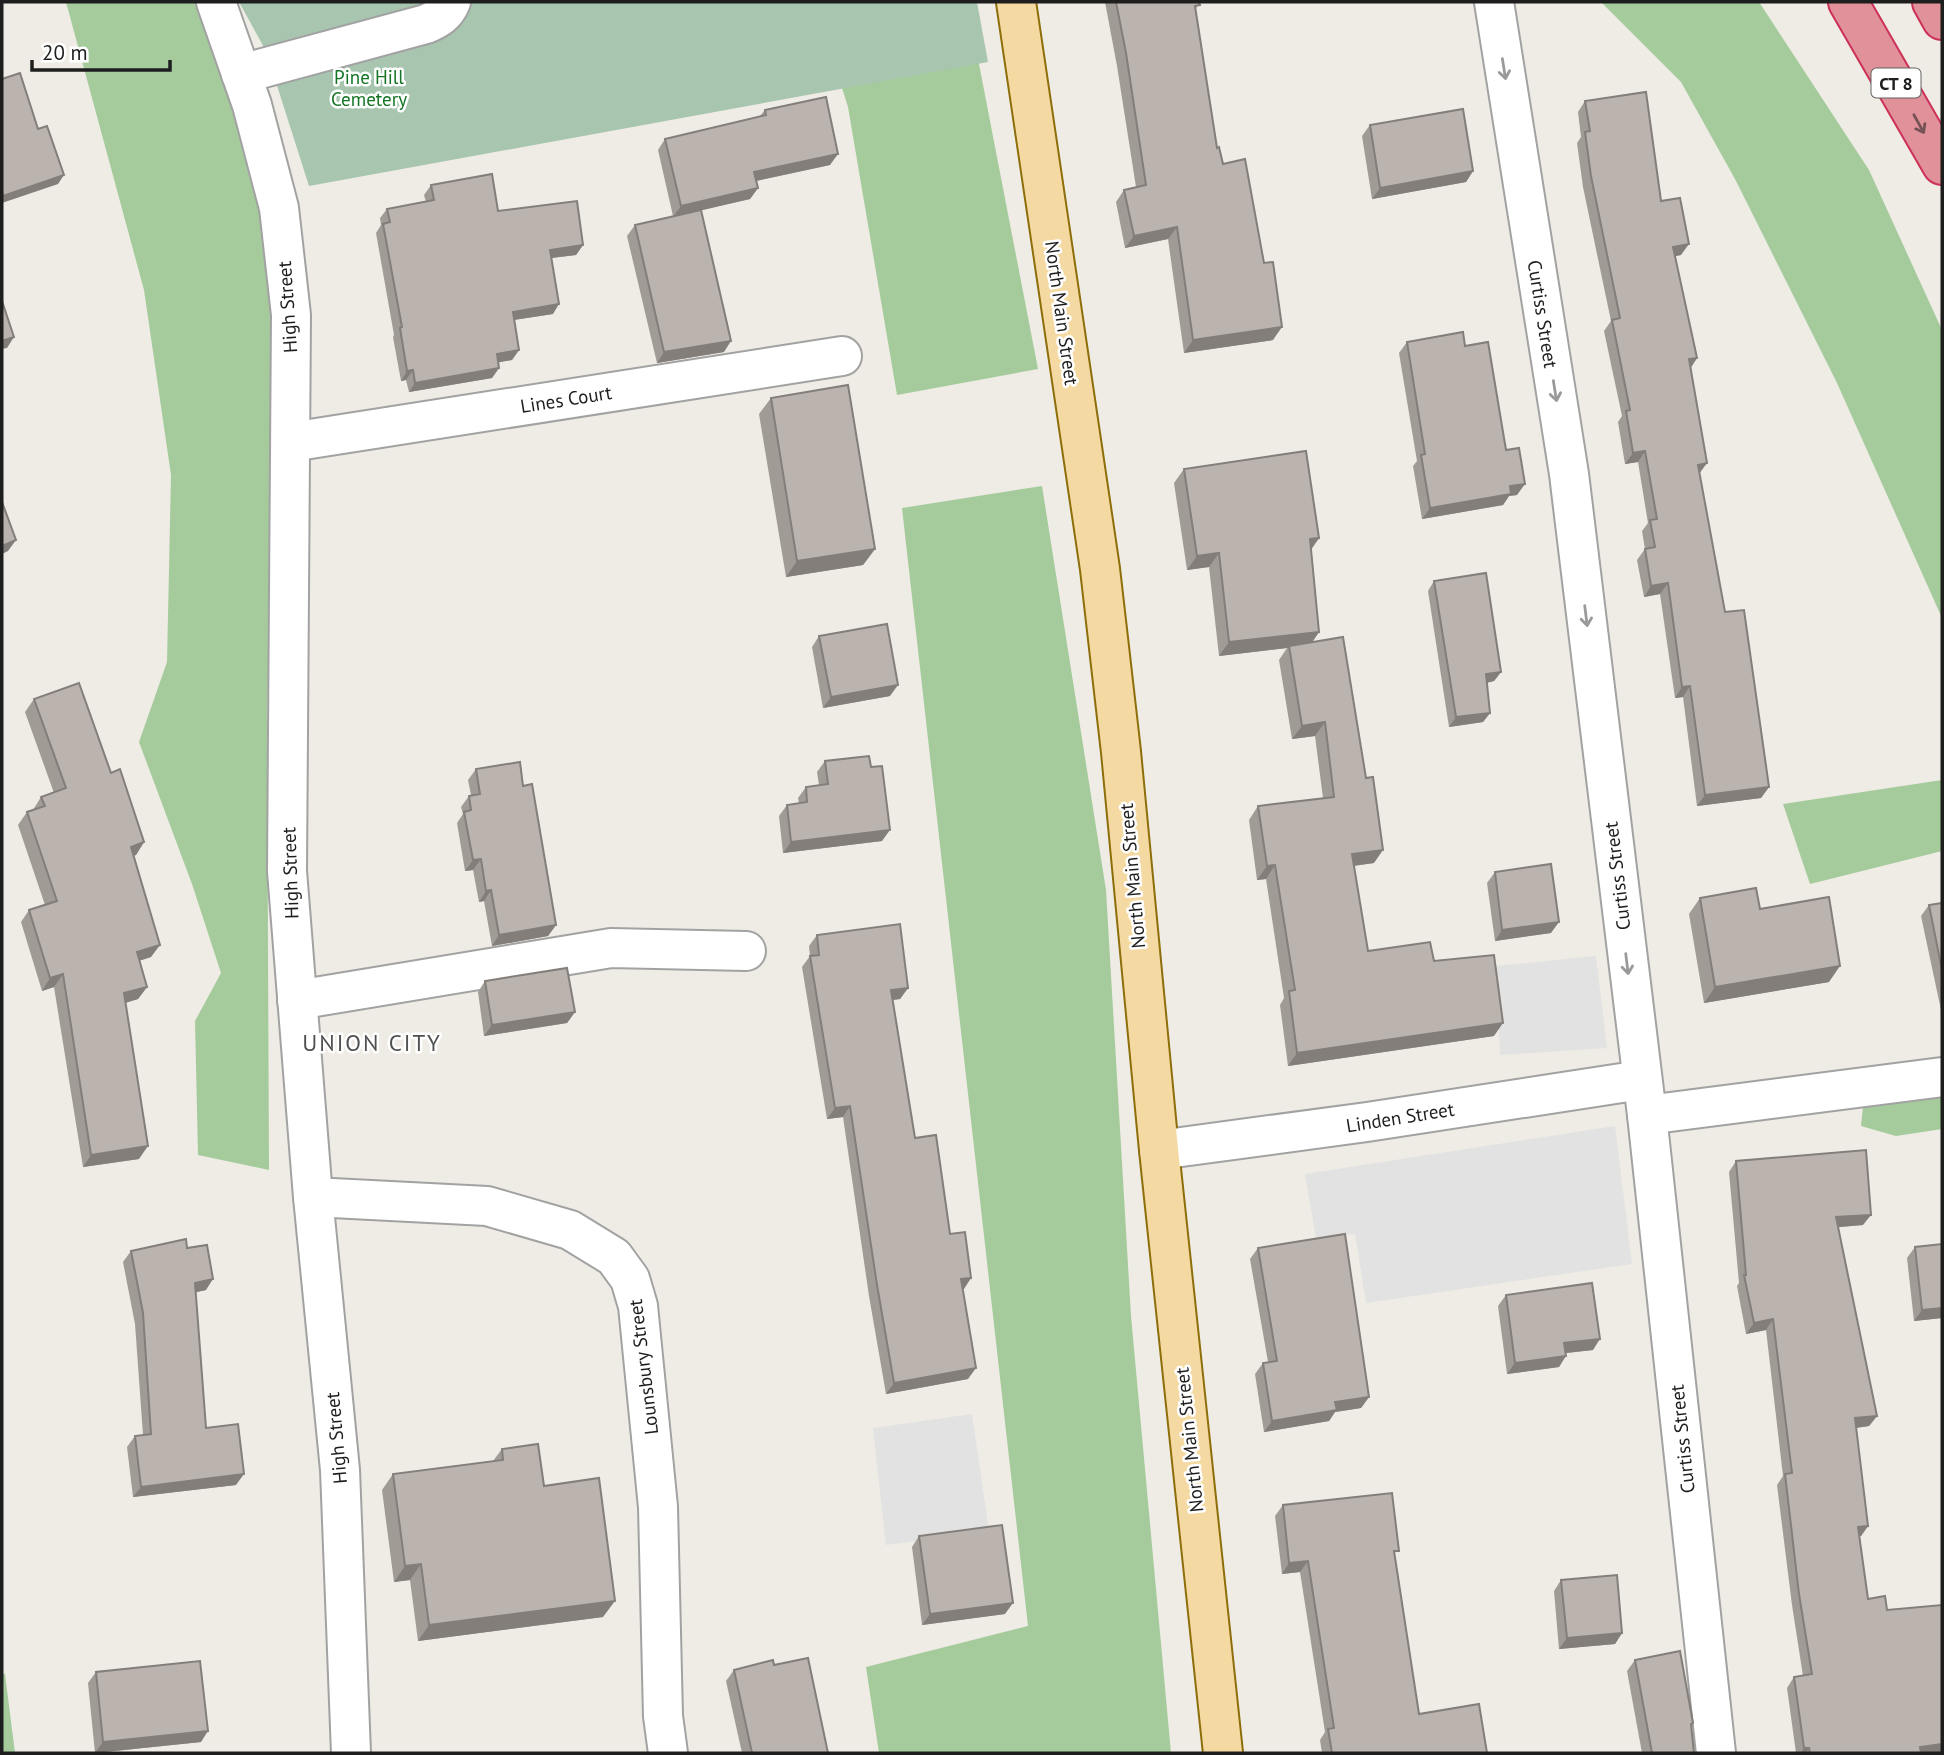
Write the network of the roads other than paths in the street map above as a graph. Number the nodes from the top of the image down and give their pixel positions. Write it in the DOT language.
graph roads {
  1 [pos="216,2"];
  2 [pos="451,2"];
  3 [pos="1016,2"];
  4 [pos="1493,2"];
  5 [pos="1848,2"];
  6 [pos="1932,2"];
  7 [pos="1942,20"];
  8 [pos="241,74"];
  9 [pos="1942,165"];
  10 [pos="842,356"];
  11 [pos="291,442"];
  12 [pos="746,951"];
  13 [pos="297,1000"];
  14 [pos="1942,1077"];
  15 [pos="1644,1097"];
  16 [pos="1158,1150"];
  17 [pos="313,1196"];
  18 [pos="351,1753"];
  19 [pos="668,1753"];
  20 [pos="1223,1753"];
  21 [pos="1716,1753"];
  1 -- 8 [label="street, High Street"];
  2 -- 8 [label="street"];
  3 -- 16 [label="main road, North Main Street"];
  4 -- 15 [label="street, Curtiss Street, one-way"];
  5 -- 9 [label="highway, CT 8, one-way"];
  6 -- 7 [label="highway"];
  8 -- 11 [label="street, High Street"];
  10 -- 11 [label="street, Lines Court"];
  11 -- 13 [label="street, High Street"];
  12 -- 13 [label="street"];
  13 -- 17 [label="street, High Street"];
  14 -- 15 [label="street, Linden Street"];
  15 -- 16 [label="street, Linden Street"];
  15 -- 21 [label="street, Curtiss Street"];
  16 -- 20 [label="main road, North Main Street"];
  17 -- 18 [label="street, High Street"];
  17 -- 19 [label="street, Lounsbury Street"];
}
